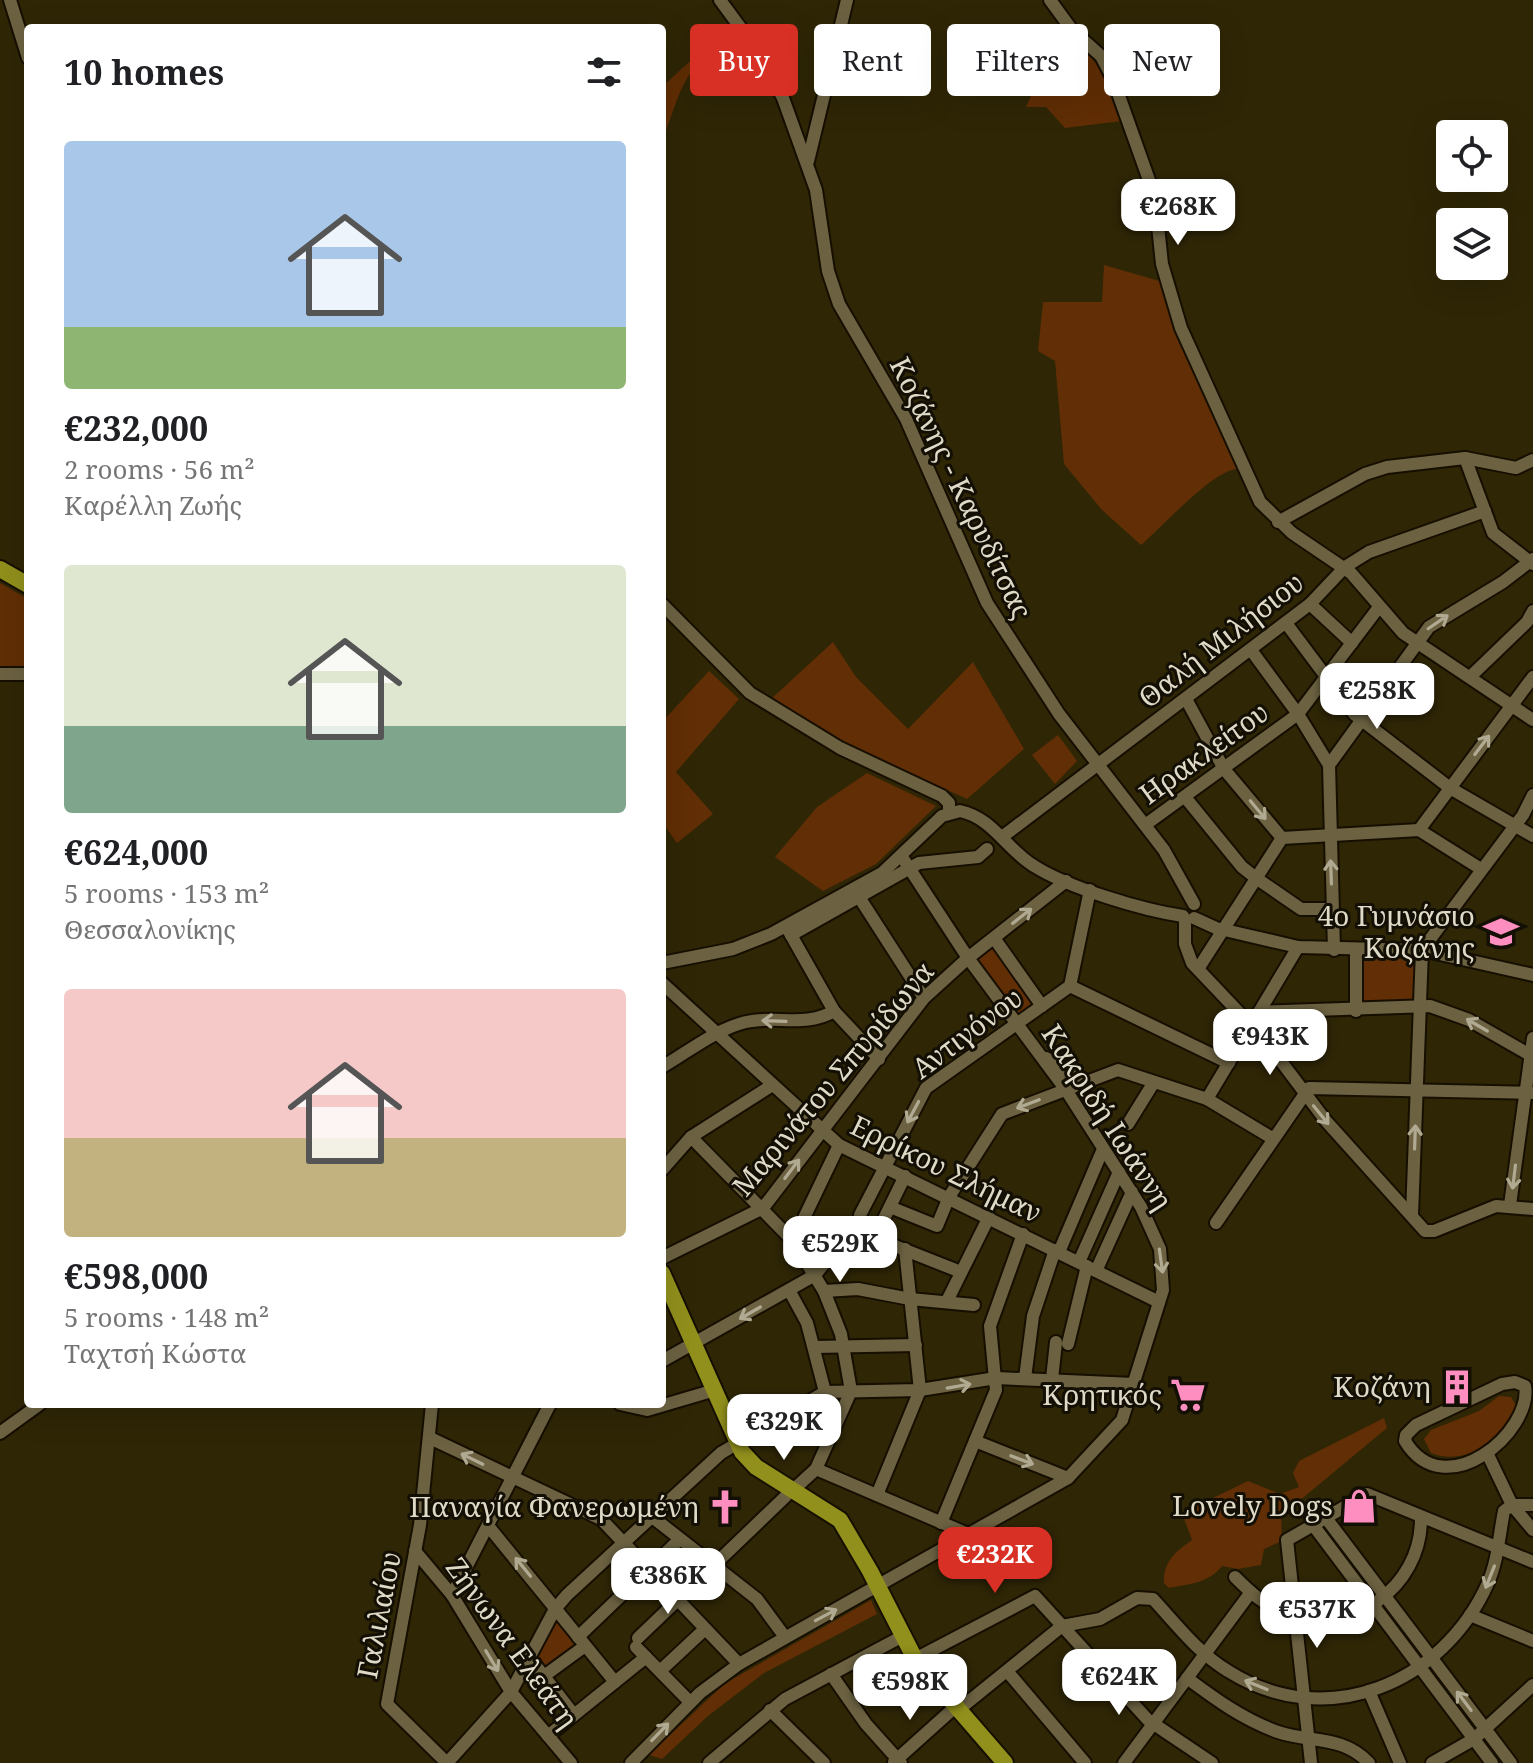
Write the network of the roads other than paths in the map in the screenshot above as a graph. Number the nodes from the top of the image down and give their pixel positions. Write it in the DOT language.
graph roads {
  1 [pos="10,0"];
  2 [pos="720,0"];
  3 [pos="847,0"];
  4 [pos="1050,0"];
  5 [pos="24,45"];
  6 [pos="808,161"];
  7 [pos="1465,458"];
  8 [pos="1533,460"];
  9 [pos="1485,511"];
  10 [pos="1278,522"];
  11 [pos="1532,562"];
  12 [pos="1345,567"];
  13 [pos="0,569"];
  14 [pos="24,583"];
  15 [pos="1310,604"];
  16 [pos="1379,607"];
  17 [pos="666,608"];
  18 [pos="1533,611"];
  19 [pos="1286,623"];
  20 [pos="1417,642"];
  21 [pos="1352,643"];
  22 [pos="1251,650"];
  23 [pos="0,674"];
  24 [pos="24,674"];
  25 [pos="1471,676"];
  26 [pos="1326,677"];
  27 [pos="1533,677"];
  28 [pos="1186,699"];
  29 [pos="1512,705"];
  30 [pos="1298,714"];
  31 [pos="1533,720"];
  32 [pos="1363,721"];
  33 [pos="1097,765"];
  34 [pos="1329,765"];
  35 [pos="1224,769"];
  36 [pos="1450,788"];
  37 [pos="1533,795"];
  38 [pos="1185,797"];
  39 [pos="949,813"];
  40 [pos="1145,825"];
  41 [pos="1515,825"];
  42 [pos="1419,830"];
  43 [pos="1330,835"];
  44 [pos="1533,836"];
  45 [pos="1002,837"];
  46 [pos="1282,838"];
  47 [pos="987,849"];
  48 [pos="902,857"];
  49 [pos="910,869"];
  50 [pos="1481,869"];
  51 [pos="1256,878"];
  52 [pos="1066,881"];
  53 [pos="1090,890"];
  54 [pos="859,897"];
  55 [pos="1332,909"];
  56 [pos="1189,911"];
  57 [pos="1224,928"];
  58 [pos="788,931"];
  59 [pos="994,938"];
  60 [pos="1298,947"];
  61 [pos="1334,950"];
  62 [pos="1356,950"];
  63 [pos="1422,950"];
  64 [pos="968,958"];
  65 [pos="666,962"];
  66 [pos="1198,969"];
  67 [pos="1533,975"];
  68 [pos="1070,986"];
  69 [pos="666,987"];
  70 [pos="924,998"];
  71 [pos="1420,1004"];
  72 [pos="1042,1006"];
  73 [pos="834,1011"];
  74 [pos="1356,1011"];
  75 [pos="1259,1012"];
  76 [pos="1017,1024"];
  77 [pos="1252,1025"];
  78 [pos="716,1035"];
  79 [pos="1533,1038"];
  80 [pos="1037,1051"];
  81 [pos="1530,1055"];
  82 [pos="879,1059"];
  83 [pos="1229,1063"];
  84 [pos="666,1065"];
  85 [pos="1154,1082"];
  86 [pos="1083,1083"];
  87 [pos="771,1086"];
  88 [pos="1417,1089"];
  89 [pos="1066,1090"];
  90 [pos="1303,1093"];
  91 [pos="1529,1093"];
  92 [pos="1207,1099"];
  93 [pos="1128,1124"];
  94 [pos="821,1130"];
  95 [pos="691,1137"];
  96 [pos="1272,1138"];
  97 [pos="839,1145"];
  98 [pos="1103,1149"];
  99 [pos="666,1165"];
  100 [pos="885,1166"];
  101 [pos="1119,1172"];
  102 [pos="905,1176"];
  103 [pos="1132,1192"];
  104 [pos="949,1197"];
  105 [pos="1510,1205"];
  106 [pos="890,1207"];
  107 [pos="763,1208"];
  108 [pos="1533,1209"];
  109 [pos="860,1215"];
  110 [pos="1412,1215"];
  111 [pos="989,1217"];
  112 [pos="1216,1223"];
  113 [pos="1023,1234"];
  114 [pos="875,1237"];
  115 [pos="793,1241"];
  116 [pos="905,1249"];
  117 [pos="1057,1251"];
  118 [pos="666,1256"];
  119 [pos="1088,1266"];
  120 [pos="961,1272"];
  121 [pos="815,1275"];
  122 [pos="666,1283"];
  123 [pos="789,1290"];
  124 [pos="824,1291"];
  125 [pos="666,1297"];
  126 [pos="910,1299"];
  127 [pos="947,1301"];
  128 [pos="1159,1302"];
  129 [pos="974,1305"];
  130 [pos="916,1345"];
  131 [pos="844,1346"];
  132 [pos="692,1347"];
  133 [pos="815,1347"];
  134 [pos="666,1359"];
  135 [pos="996,1378"];
  136 [pos="1025,1378"];
  137 [pos="1052,1379"];
  138 [pos="1134,1384"];
  139 [pos="920,1390"];
  140 [pos="851,1391"];
  141 [pos="711,1392"];
  142 [pos="825,1392"];
  143 [pos="1532,1396"];
  144 [pos="666,1405"];
  145 [pos="34,1408"];
  146 [pos="432,1408"];
  147 [pos="548,1408"];
  148 [pos="0,1433"];
  149 [pos="430,1438"];
  150 [pos="975,1441"];
  151 [pos="734,1447"];
  152 [pos="1489,1457"];
  153 [pos="816,1469"];
  154 [pos="1068,1478"];
  155 [pos="514,1479"];
  156 [pos="789,1493"];
  157 [pos="877,1495"];
  158 [pos="1512,1505"];
  159 [pos="1533,1505"];
  160 [pos="651,1516"];
  161 [pos="1326,1518"];
  162 [pos="1421,1519"];
  163 [pos="941,1523"];
  164 [pos="1313,1525"];
  165 [pos="489,1527"];
  166 [pos="1533,1530"];
  167 [pos="968,1534"];
  168 [pos="680,1539"];
  169 [pos="622,1543"];
  170 [pos="1498,1549"];
  171 [pos="415,1551"];
  172 [pos="1533,1562"];
  173 [pos="714,1565"];
  174 [pos="648,1569"];
  175 [pos="1235,1577"];
  176 [pos="878,1590"];
  177 [pos="1251,1592"];
  178 [pos="452,1595"];
  179 [pos="1385,1596"];
  180 [pos="677,1600"];
  181 [pos="1373,1604"];
  182 [pos="555,1609"];
  183 [pos="1470,1615"];
  184 [pos="1295,1617"];
  185 [pos="1062,1626"];
  186 [pos="705,1629"];
  187 [pos="899,1634"];
  188 [pos="785,1637"];
  189 [pos="1533,1641"];
  190 [pos="582,1642"];
  191 [pos="1205,1654"];
  192 [pos="529,1657"];
  193 [pos="646,1657"];
  194 [pos="915,1659"];
  195 [pos="1432,1659"];
  196 [pos="739,1664"];
  197 [pos="1421,1668"];
  198 [pos="660,1671"];
  199 [pos="1007,1671"];
  200 [pos="831,1674"];
  201 [pos="544,1676"];
  202 [pos="1187,1678"];
  203 [pos="615,1682"];
  204 [pos="1532,1689"];
  205 [pos="1369,1691"];
  206 [pos="511,1692"];
  207 [pos="1304,1698"];
  208 [pos="690,1702"];
  209 [pos="955,1709"];
  210 [pos="770,1710"];
  211 [pos="574,1715"];
  212 [pos="1153,1725"];
  213 [pos="1486,1730"];
  214 [pos="548,1736"];
  215 [pos="1308,1738"];
  216 [pos="1474,1739"];
  217 [pos="897,1761"];
  218 [pos="447,1763"];
  219 [pos="571,1763"];
  220 [pos="631,1763"];
  221 [pos="709,1763"];
  222 [pos="824,1763"];
  223 [pos="1005,1763"];
  224 [pos="1085,1763"];
  225 [pos="1124,1763"];
  226 [pos="1212,1763"];
  227 [pos="1311,1763"];
  228 [pos="1369,1763"];
  229 [pos="1400,1763"];
  230 [pos="1432,1763"];
  231 [pos="1492,1763"];
  232 [pos="1511,1763"];
  1 -- 5 [label="street"];
  2 -- 6 [label="street, Κοζάνης - Καρυδίτσας"];
  3 -- 6 [label="street"];
  4 -- 10 [label="street"];
  6 -- 33 [label="street, Κοζάνης - Καρυδίτσας"];
  7 -- 8 [label="street"];
  7 -- 9 [label="street"];
  7 -- 10 [label="street"];
  9 -- 11 [label="street"];
  9 -- 12 [label="street, Θαλή Μιλήσιου"];
  10 -- 12 [label="street"];
  20 -- 11 [label="street, one-way"];
  12 -- 15 [label="street, Θαλή Μιλήσιου"];
  12 -- 16 [label="street"];
  13 -- 14 [label="main road"];
  15 -- 19 [label="street, Θαλή Μιλήσιου"];
  15 -- 21 [label="street"];
  16 -- 20 [label="street"];
  16 -- 21 [label="street, Ηρακλείτου"];
  17 -- 39 [label="street"];
  18 -- 25 [label="street"];
  19 -- 22 [label="street, Θαλή Μιλήσιου"];
  19 -- 26 [label="street"];
  20 -- 25 [label="street"];
  20 -- 32 [label="street"];
  21 -- 26 [label="street, Ηρακλείτου"];
  22 -- 28 [label="street, Θαλή Μιλήσιου"];
  22 -- 30 [label="street"];
  23 -- 24 [label="street"];
  25 -- 29 [label="street"];
  26 -- 30 [label="street, Ηρακλείτου"];
  26 -- 32 [label="street"];
  27 -- 29 [label="street"];
  28 -- 33 [label="street, Θαλή Μιλήσιου"];
  28 -- 35 [label="street"];
  29 -- 31 [label="street"];
  36 -- 29 [label="street, one-way"];
  30 -- 34 [label="street"];
  30 -- 35 [label="street, Ηρακλείτου"];
  32 -- 34 [label="street"];
  32 -- 36 [label="street"];
  33 -- 40 [label="street, Κοζάνης - Καρυδίτσας"];
  33 -- 45 [label="street, Θαλή Μιλήσιου"];
  34 -- 43 [label="street"];
  35 -- 38 [label="street, Ηρακλείτου"];
  35 -- 46 [label="street, one-way"];
  36 -- 41 [label="street"];
  36 -- 42 [label="street"];
  37 -- 41 [label="street"];
  38 -- 40 [label="street, Ηρακλείτου"];
  38 -- 51 [label="street"];
  39 -- 45 [label="street"];
  39 -- 48 [label="street"];
  40 -- 56 [label="street, Κοζάνης - Καρυδίτσας"];
  41 -- 44 [label="street"];
  41 -- 50 [label="street"];
  42 -- 43 [label="street"];
  42 -- 50 [label="street"];
  43 -- 46 [label="street"];
  55 -- 43 [label="street, one-way"];
  45 -- 52 [label="street"];
  46 -- 51 [label="street"];
  47 -- 49 [label="street"];
  48 -- 49 [label="street, Κακριδή Ιωάννη"];
  48 -- 58 [label="street"];
  49 -- 54 [label="street"];
  49 -- 64 [label="street, Κακριδή Ιωάννη"];
  50 -- 63 [label="street"];
  51 -- 55 [label="street"];
  51 -- 57 [label="street"];
  52 -- 53 [label="street"];
  59 -- 52 [label="street, Μαρινάτου Σπυρίδωνα, one-way"];
  53 -- 56 [label="street"];
  53 -- 68 [label="street"];
  54 -- 58 [label="street"];
  54 -- 70 [label="street"];
  55 -- 61 [label="street"];
  56 -- 57 [label="street"];
  56 -- 66 [label="street, Κοζάνης - Καρυδίτσας"];
  57 -- 60 [label="street"];
  57 -- 66 [label="street"];
  58 -- 65 [label="street"];
  58 -- 73 [label="street"];
  59 -- 64 [label="street, Μαρινάτου Σπυρίδωνα"];
  59 -- 72 [label="street"];
  60 -- 61 [label="street"];
  60 -- 75 [label="street"];
  61 -- 62 [label="street"];
  62 -- 63 [label="street"];
  62 -- 74 [label="street"];
  63 -- 67 [label="street"];
  63 -- 71 [label="street"];
  64 -- 70 [label="street, Μαρινάτου Σπυρίδωνα"];
  64 -- 76 [label="street, Κακριδή Ιωάννη"];
  66 -- 77 [label="street"];
  68 -- 72 [label="street, Αντιγόνου"];
  68 -- 83 [label="street"];
  69 -- 78 [label="street, Ερρίκου Σλήμαν"];
  70 -- 82 [label="street, Μαρινάτου Σπυρίδωνα"];
  71 -- 74 [label="street"];
  81 -- 71 [label="street, one-way"];
  71 -- 88 [label="street"];
  72 -- 76 [label="street, Αντιγόνου"];
  73 -- 78 [label="street, one-way"];
  73 -- 82 [label="street"];
  74 -- 75 [label="street"];
  75 -- 77 [label="street"];
  76 -- 80 [label="street, Κακριδή Ιωάννη"];
  76 -- 100 [label="street, Αντιγόνου, one-way"];
  77 -- 83 [label="street"];
  77 -- 90 [label="street"];
  78 -- 84 [label="street"];
  78 -- 87 [label="street, Ερρίκου Σλήμαν"];
  79 -- 81 [label="street"];
  80 -- 86 [label="street"];
  80 -- 89 [label="street, Κακριδή Ιωάννη"];
  81 -- 91 [label="street"];
  82 -- 94 [label="street, Μαρινάτου Σπυρίδωνα"];
  83 -- 92 [label="street"];
  85 -- 86 [label="street"];
  85 -- 92 [label="street"];
  85 -- 93 [label="street"];
  86 -- 89 [label="street"];
  87 -- 94 [label="street, Ερρίκου Σλήμαν"];
  87 -- 95 [label="street"];
  88 -- 90 [label="street"];
  88 -- 91 [label="street"];
  110 -- 88 [label="street, one-way"];
  89 -- 98 [label="street, Κακριδή Ιωάννη"];
  89 -- 104 [label="street, one-way"];
  90 -- 96 [label="street"];
  90 -- 110 [label="street, one-way"];
  91 -- 105 [label="street, one-way"];
  92 -- 96 [label="street"];
  94 -- 97 [label="street, Ερρίκου Σλήμαν"];
  107 -- 94 [label="street, Μαρινάτου Σπυρίδωνα, one-way"];
  95 -- 99 [label="street"];
  95 -- 107 [label="street"];
  96 -- 112 [label="street"];
  97 -- 100 [label="street, Ερρίκου Σλήμαν"];
  97 -- 115 [label="street"];
  98 -- 101 [label="street, Κακριδή Ιωάννη"];
  98 -- 117 [label="street"];
  100 -- 102 [label="street, Ερρίκου Σλήμαν"];
  100 -- 109 [label="street, Αντιγόνου"];
  101 -- 103 [label="street, Κακριδή Ιωάννη"];
  101 -- 119 [label="street"];
  102 -- 104 [label="street, Ερρίκου Σλήμαν"];
  102 -- 106 [label="street"];
  103 -- 119 [label="street"];
  103 -- 128 [label="street, Κακριδή Ιωάννη, one-way"];
  104 -- 106 [label="street"];
  104 -- 111 [label="street, Ερρίκου Σλήμαν"];
  105 -- 108 [label="street"];
  105 -- 110 [label="street"];
  106 -- 114 [label="street"];
  107 -- 115 [label="street"];
  107 -- 118 [label="street, Μαρινάτου Σπυρίδωνα"];
  111 -- 113 [label="street, Ερρίκου Σλήμαν"];
  111 -- 120 [label="street"];
  113 -- 117 [label="street, Ερρίκου Σλήμαν"];
  113 -- 135 [label="street"];
  114 -- 116 [label="street"];
  114 -- 121 [label="street"];
  115 -- 121 [label="street"];
  116 -- 120 [label="street"];
  116 -- 126 [label="street"];
  117 -- 119 [label="street, Ερρίκου Σλήμαν"];
  117 -- 136 [label="street"];
  119 -- 128 [label="street, Ερρίκου Σλήμαν"];
  119 -- 137 [label="street"];
  120 -- 127 [label="street"];
  121 -- 123 [label="street"];
  121 -- 124 [label="street"];
  122 -- 132 [label="main road"];
  123 -- 132 [label="street, one-way"];
  123 -- 133 [label="street"];
  124 -- 126 [label="street"];
  124 -- 131 [label="street"];
  125 -- 132 [label="main road"];
  126 -- 127 [label="street"];
  126 -- 130 [label="street"];
  127 -- 129 [label="street"];
  128 -- 138 [label="street, Κακριδή Ιωάννη"];
  130 -- 131 [label="street"];
  130 -- 139 [label="street"];
  131 -- 133 [label="street"];
  131 -- 140 [label="street"];
  132 -- 134 [label="street"];
  132 -- 141 [label="main road"];
  133 -- 142 [label="street"];
  135 -- 136 [label="street"];
  139 -- 135 [label="street, one-way"];
  135 -- 150 [label="street"];
  136 -- 137 [label="street"];
  137 -- 138 [label="street"];
  138 -- 154 [label="street, Κακριδή Ιωάννη"];
  139 -- 140 [label="street"];
  139 -- 157 [label="street"];
  140 -- 142 [label="street"];
  140 -- 153 [label="street"];
  141 -- 144 [label="street"];
  141 -- 151 [label="main road"];
  142 -- 151 [label="street"];
  143 -- 152 [label="street"];
  143 -- 152 [label="street"];
  145 -- 148 [label="street"];
  146 -- 149 [label="street, Γαλιλαίου"];
  147 -- 155 [label="street"];
  155 -- 149 [label="street, one-way"];
  149 -- 171 [label="street, Γαλιλαίου"];
  150 -- 154 [label="street, one-way"];
  150 -- 163 [label="street"];
  151 -- 156 [label="main road"];
  151 -- 160 [label="street"];
  152 -- 158 [label="street"];
  153 -- 156 [label="street"];
  153 -- 157 [label="street"];
  154 -- 167 [label="street, Κακριδή Ιωάννη"];
  155 -- 165 [label="street"];
  155 -- 169 [label="street"];
  156 -- 173 [label="street"];
  156 -- 176 [label="main road"];
  157 -- 163 [label="street"];
  158 -- 159 [label="street"];
  158 -- 166 [label="street"];
  158 -- 170 [label="street"];
  160 -- 168 [label="street"];
  160 -- 169 [label="street"];
  161 -- 162 [label="street"];
  161 -- 164 [label="street"];
  161 -- 179 [label="street"];
  162 -- 170 [label="street"];
  162 -- 179 [label="street"];
  163 -- 167 [label="street"];
  164 -- 181 [label="street"];
  164 -- 184 [label="street"];
  165 -- 178 [label="street"];
  182 -- 165 [label="street, one-way"];
  167 -- 176 [label="street, Κακριδή Ιωάννη"];
  168 -- 173 [label="street"];
  168 -- 174 [label="street"];
  169 -- 174 [label="street"];
  169 -- 182 [label="street"];
  170 -- 172 [label="street"];
  170 -- 183 [label="street, one-way"];
  171 -- 178 [label="street, Ζήνωνα Ελεάτη"];
  171 -- 218 [label="street, Γαλιλαίου"];
  173 -- 180 [label="street"];
  173 -- 188 [label="street"];
  174 -- 180 [label="street"];
  174 -- 190 [label="street"];
  175 -- 177 [label="street"];
  176 -- 187 [label="main road"];
  188 -- 176 [label="street, Κακριδή Ιωάννη, one-way"];
  177 -- 184 [label="street"];
  177 -- 191 [label="street"];
  178 -- 206 [label="street, Ζήνωνα Ελεάτη, one-way"];
  179 -- 181 [label="street"];
  179 -- 195 [label="street"];
  180 -- 186 [label="street"];
  180 -- 193 [label="street"];
  181 -- 184 [label="street"];
  181 -- 197 [label="street"];
  182 -- 190 [label="street"];
  182 -- 192 [label="street"];
  183 -- 189 [label="street"];
  183 -- 195 [label="street"];
  184 -- 207 [label="street"];
  185 -- 191 [label="street"];
  185 -- 194 [label="street"];
  185 -- 199 [label="street"];
  185 -- 212 [label="street"];
  186 -- 196 [label="street"];
  186 -- 198 [label="street"];
  187 -- 194 [label="main road"];
  187 -- 200 [label="street"];
  188 -- 196 [label="street, Κακριδή Ιωάννη"];
  190 -- 201 [label="street"];
  190 -- 203 [label="street"];
  191 -- 202 [label="street"];
  207 -- 191 [label="street, one-way"];
  192 -- 201 [label="street"];
  192 -- 206 [label="street"];
  193 -- 198 [label="street"];
  193 -- 203 [label="street"];
  194 -- 209 [label="main road"];
  195 -- 197 [label="street"];
  213 -- 195 [label="street, one-way"];
  196 -- 208 [label="street, Κακριδή Ιωάννη"];
  197 -- 205 [label="street"];
  197 -- 216 [label="street"];
  198 -- 208 [label="street"];
  199 -- 209 [label="street"];
  199 -- 224 [label="street"];
  200 -- 210 [label="street"];
  200 -- 217 [label="street"];
  201 -- 211 [label="street"];
  202 -- 212 [label="street"];
  202 -- 215 [label="street"];
  203 -- 211 [label="street"];
  204 -- 213 [label="street"];
  205 -- 207 [label="street"];
  205 -- 229 [label="street"];
  206 -- 214 [label="street, Ζήνωνα Ελεάτη"];
  206 -- 218 [label="street"];
  207 -- 215 [label="street"];
  220 -- 208 [label="street, Κακριδή Ιωάννη, one-way"];
  209 -- 217 [label="street"];
  209 -- 223 [label="main road"];
  210 -- 221 [label="street"];
  210 -- 222 [label="street"];
  211 -- 214 [label="street"];
  212 -- 225 [label="street"];
  212 -- 226 [label="street"];
  213 -- 216 [label="street"];
  213 -- 232 [label="street"];
  214 -- 219 [label="street, Ζήνωνα Ελεάτη"];
  215 -- 227 [label="street"];
  215 -- 228 [label="street"];
  216 -- 230 [label="street"];
  216 -- 231 [label="street"];
}
